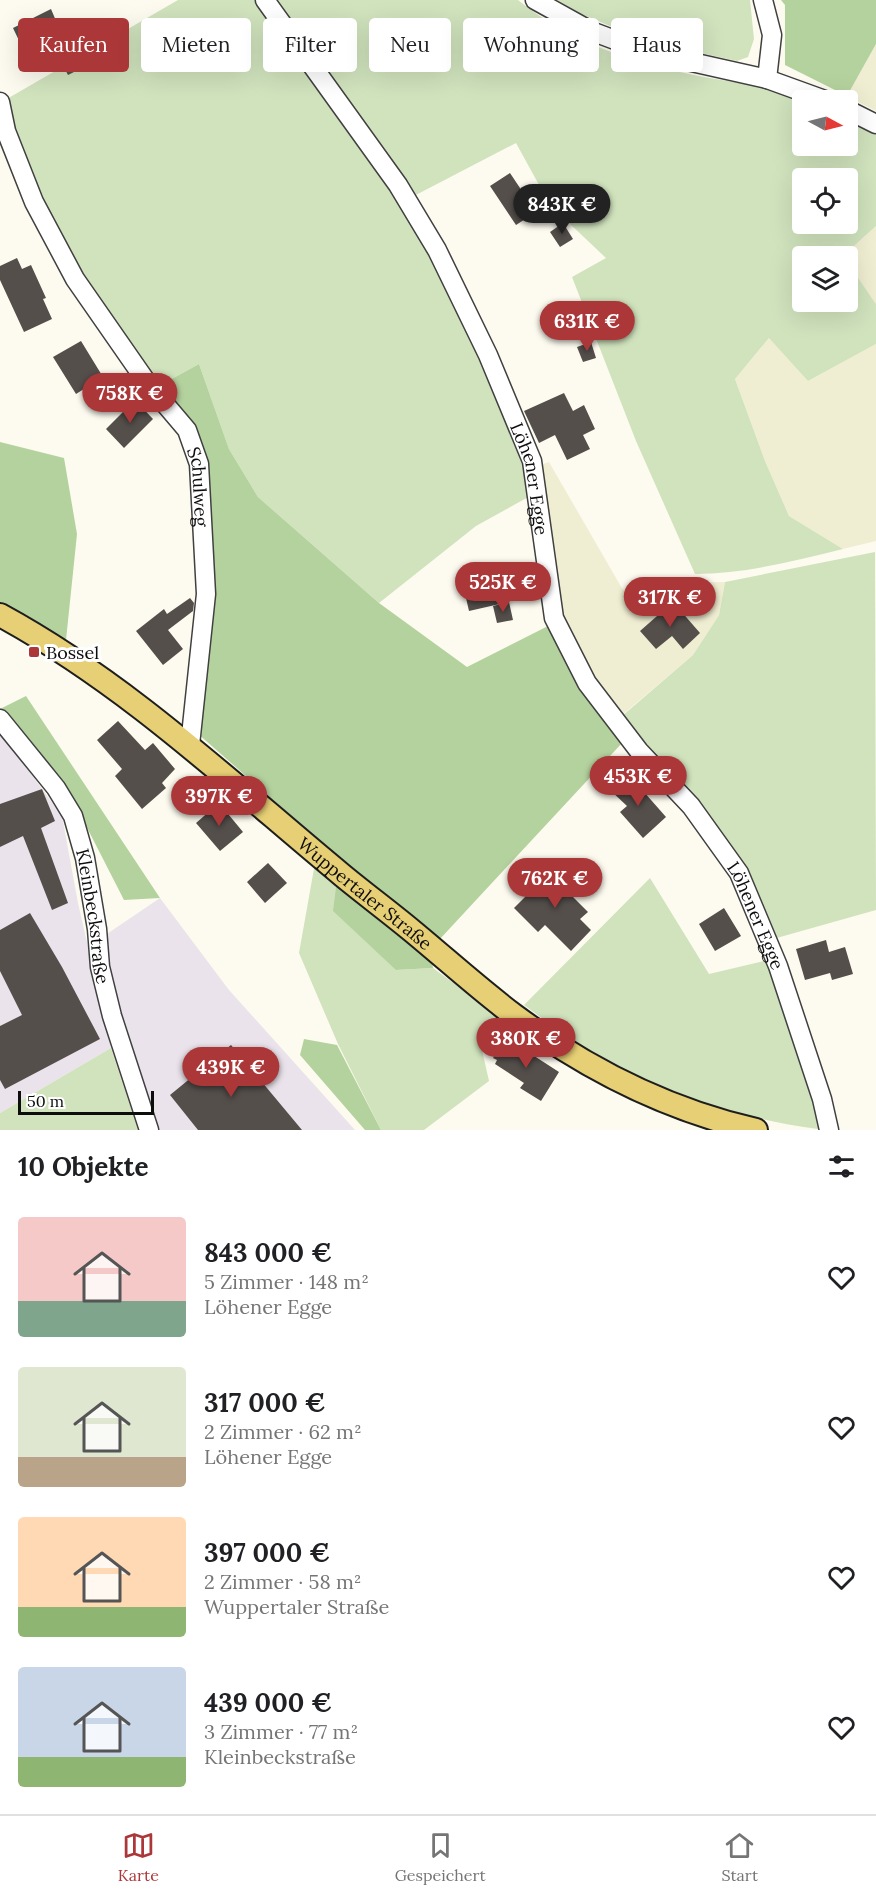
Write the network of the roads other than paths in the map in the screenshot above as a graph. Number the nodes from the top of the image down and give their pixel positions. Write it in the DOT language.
graph roads {
  1 [pos="265,0"];
  2 [pos="535,0"];
  3 [pos="763,0"];
  4 [pos="767,79"];
  5 [pos="797,90"];
  6 [pos="0,102"];
  7 [pos="858,115"];
  8 [pos="876,124"];
  9 [pos="0,615"];
  10 [pos="0,719"];
  11 [pos="190,745"];
  12 [pos="149,1130"];
  13 [pos="756,1130"];
  14 [pos="829,1130"];
  1 -- 14 [label="street, Löhener Egge"];
  2 -- 4 [label="street"];
  3 -- 4 [label="street"];
  4 -- 5 [label="street"];
  6 -- 11 [label="street, Schulweg"];
  7 -- 8 [label="street"];
  9 -- 11 [label="main road, Wuppertaler Straße"];
  10 -- 12 [label="street, Kleinbeckstraße"];
  11 -- 13 [label="main road, Wuppertaler Straße"];
}
